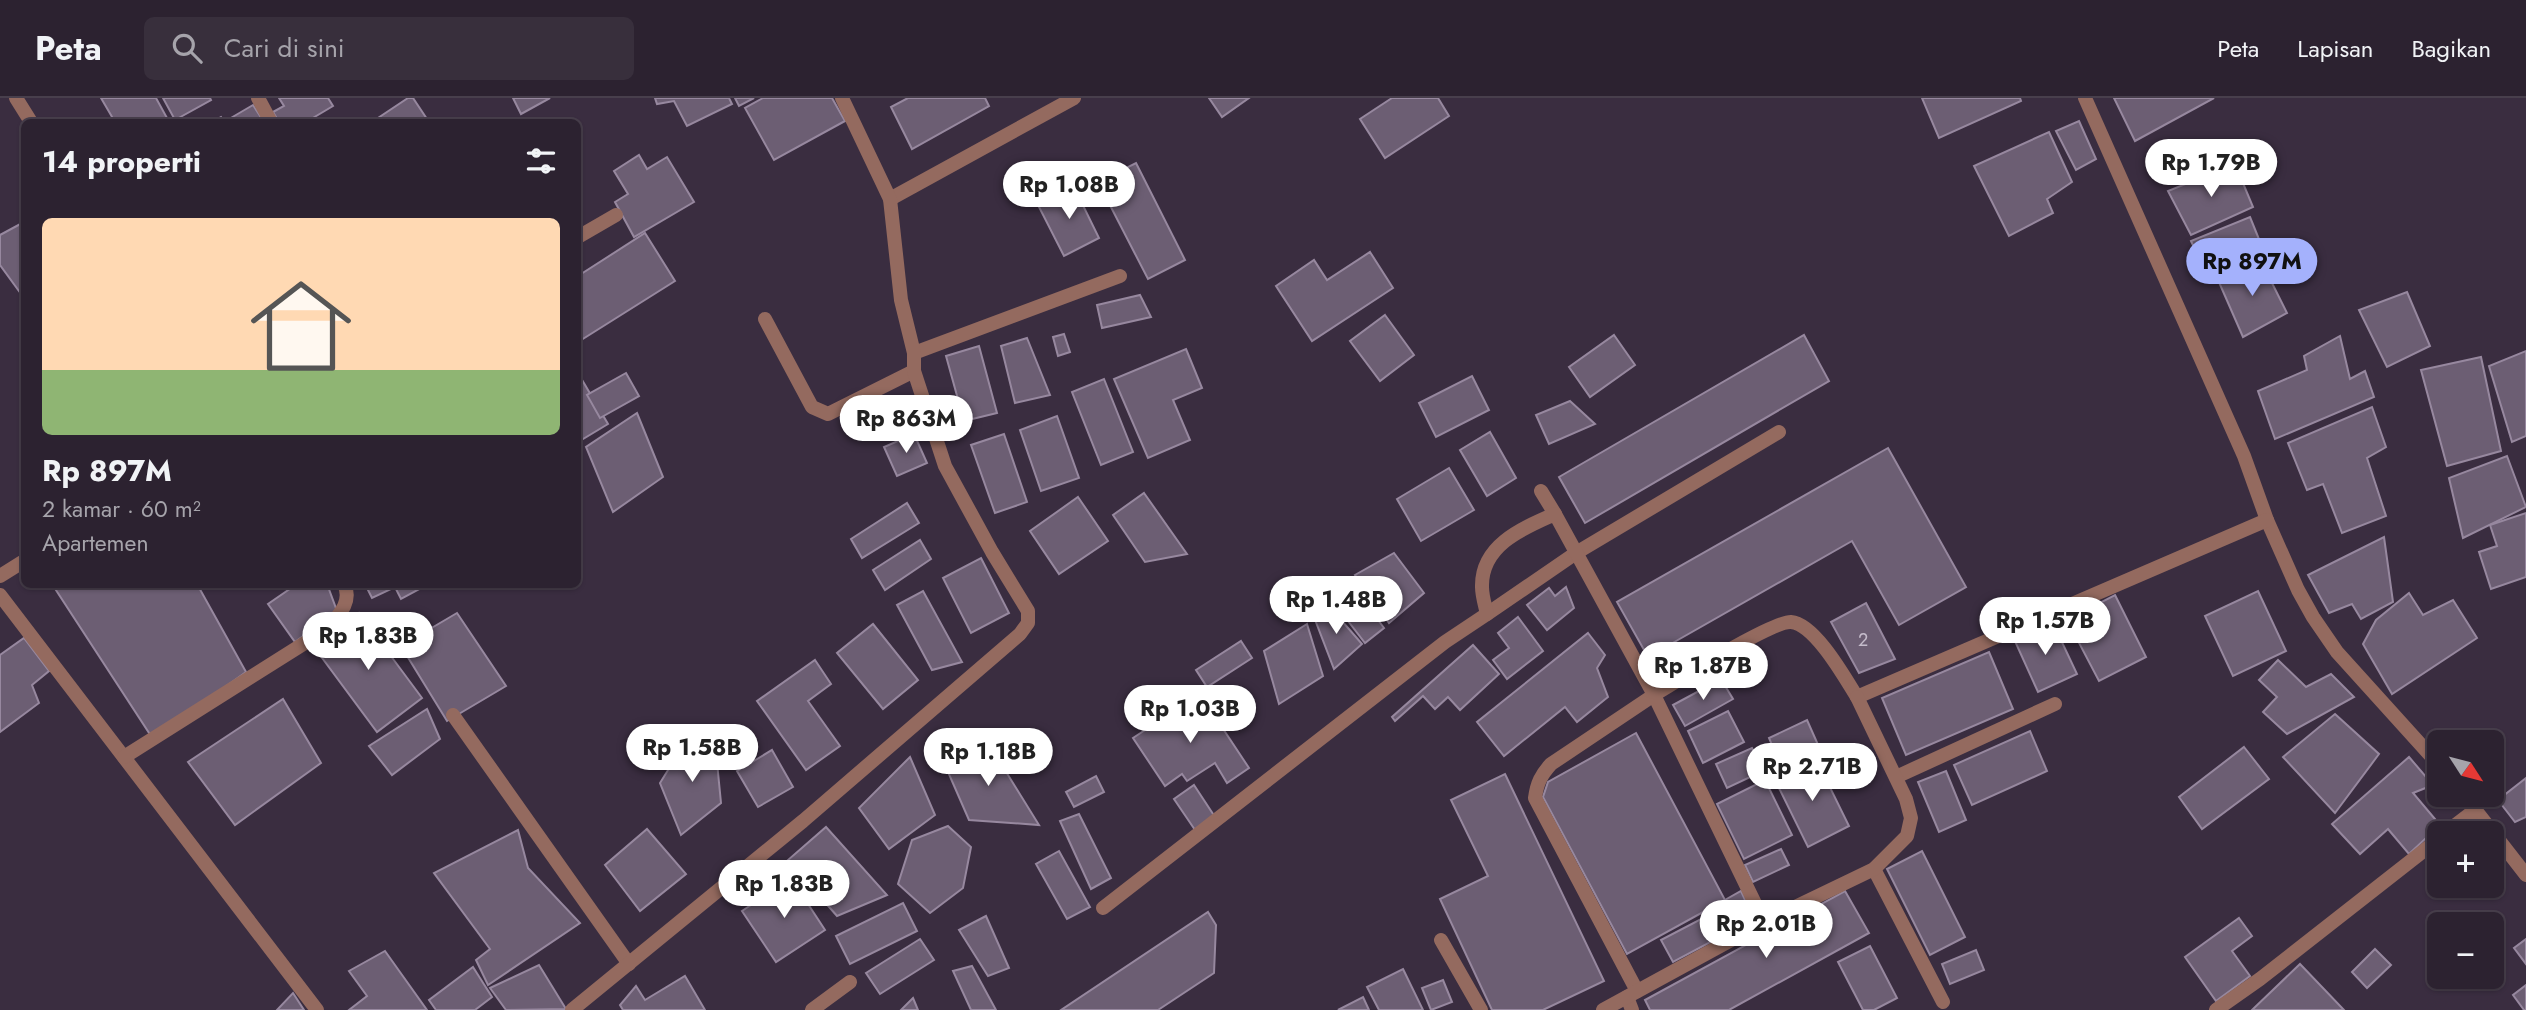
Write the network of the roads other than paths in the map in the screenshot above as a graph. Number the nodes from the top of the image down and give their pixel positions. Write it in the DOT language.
graph roads {
  1 [pos="16,98"];
  2 [pos="258,98"];
  3 [pos="842,98"];
  4 [pos="1074,98"];
  5 [pos="2085,98"];
  6 [pos="29,119"];
  7 [pos="269,119"];
  8 [pos="890,199"];
  9 [pos="616,215"];
  10 [pos="581,235"];
  11 [pos="1120,276"];
  12 [pos="765,319"];
  13 [pos="914,353"];
  14 [pos="914,372"];
  15 [pos="1779,432"];
  16 [pos="1541,491"];
  17 [pos="1555,514"];
  18 [pos="2267,520"];
  19 [pos="1576,553"];
  20 [pos="21,563"];
  21 [pos="0,576"];
  22 [pos="346,588"];
  23 [pos="0,595"];
  24 [pos="1487,614"];
  25 [pos="1654,695"];
  26 [pos="1857,697"];
  27 [pos="2055,704"];
  28 [pos="453,715"];
  29 [pos="2427,752"];
  30 [pos="124,757"];
  31 [pos="1896,777"];
  32 [pos="2473,807"];
  33 [pos="2475,810"];
  34 [pos="2461,821"];
  35 [pos="2427,848"];
  36 [pos="1874,869"];
  37 [pos="2526,875"];
  38 [pos="1103,908"];
  39 [pos="1764,922"];
  40 [pos="1441,940"];
  41 [pos="629,964"];
  42 [pos="850,982"];
  43 [pos="1632,999"];
  44 [pos="1943,1002"];
  45 [pos="317,1010"];
  46 [pos="572,1010"];
  47 [pos="812,1010"];
  48 [pos="1480,1010"];
  49 [pos="1603,1010"];
  50 [pos="2216,1010"];
  1 -- 6 [label="street"];
  2 -- 7 [label="street"];
  3 -- 8 [label="street"];
  4 -- 8 [label="street"];
  5 -- 18 [label="street"];
  8 -- 13 [label="street"];
  9 -- 10 [label="street"];
  11 -- 13 [label="street"];
  12 -- 14 [label="street"];
  13 -- 14 [label="street"];
  14 -- 41 [label="street"];
  15 -- 19 [label="street"];
  16 -- 17 [label="street"];
  17 -- 19 [label="street"];
  17 -- 24 [label="street"];
  18 -- 26 [label="street"];
  18 -- 29 [label="street"];
  19 -- 24 [label="street"];
  19 -- 25 [label="street"];
  20 -- 21 [label="street"];
  22 -- 30 [label="street"];
  23 -- 30 [label="street"];
  24 -- 38 [label="street"];
  25 -- 26 [label="street"];
  25 -- 39 [label="street"];
  25 -- 43 [label="street"];
  26 -- 31 [label="street"];
  27 -- 31 [label="street"];
  28 -- 41 [label="street"];
  30 -- 45 [label="street"];
  31 -- 36 [label="street"];
  32 -- 33 [label="street"];
  33 -- 34 [label="street"];
  33 -- 37 [label="street"];
  35 -- 50 [label="street"];
  36 -- 39 [label="street"];
  36 -- 44 [label="street"];
  39 -- 43 [label="street"];
  40 -- 48 [label="street"];
  41 -- 46 [label="street"];
  42 -- 47 [label="street"];
  43 -- 49 [label="street"];
}
